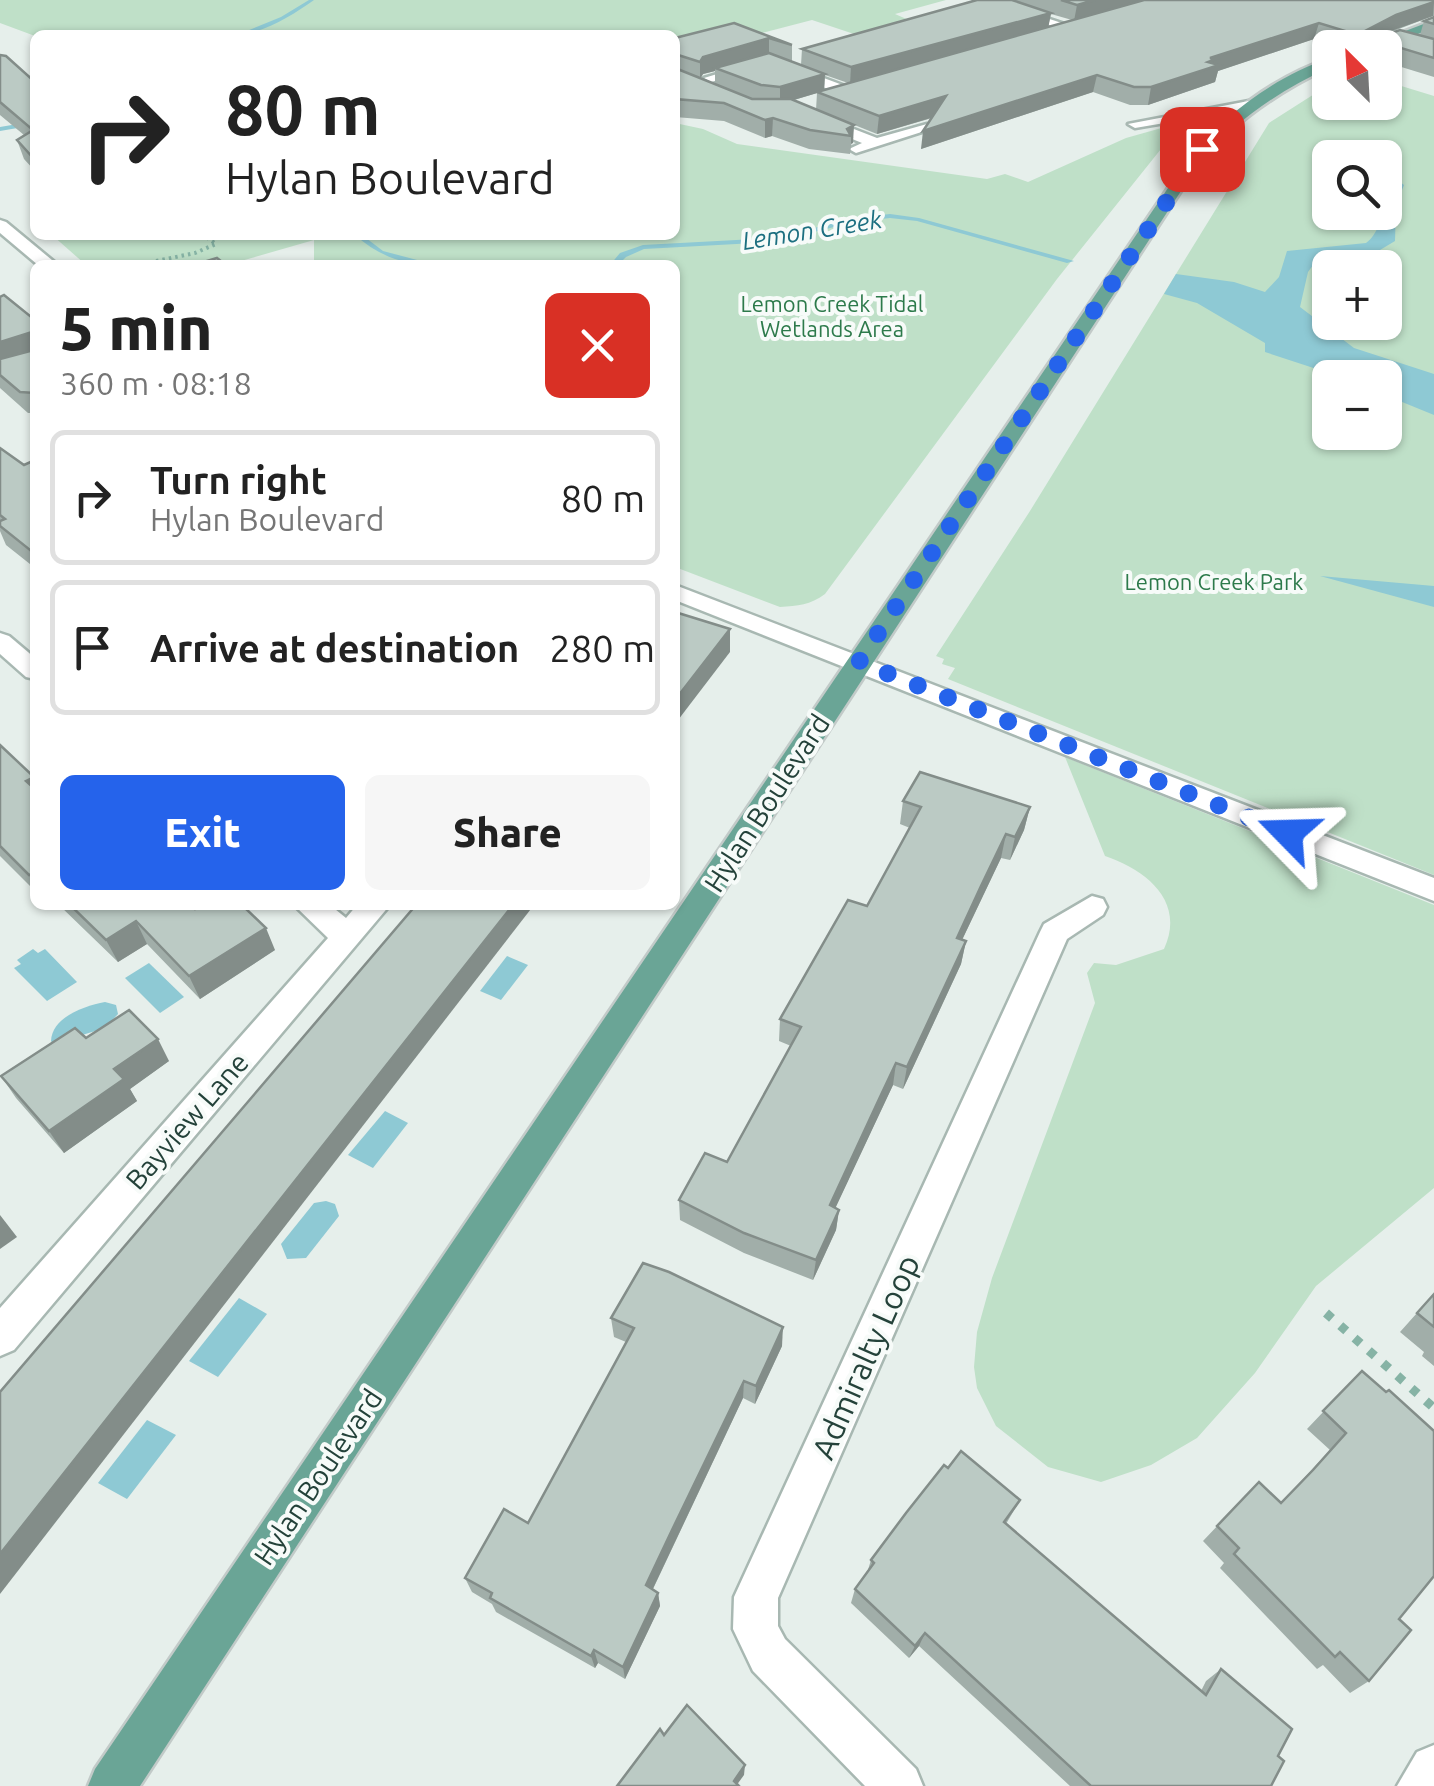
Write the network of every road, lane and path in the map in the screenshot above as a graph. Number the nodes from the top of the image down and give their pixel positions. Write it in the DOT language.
graph roads {
  1 [pos="980,0"];
  2 [pos="1091,24"];
  3 [pos="1434,24"];
  4 [pos="1074,29"];
  5 [pos="1402,35"];
  6 [pos="1044,38"];
  7 [pos="1402,40"];
  8 [pos="1426,47"];
  9 [pos="1312,72"];
  10 [pos="692,84"];
  11 [pos="868,88"];
  12 [pos="850,93"];
  13 [pos="822,101"];
  14 [pos="1254,104"];
  15 [pos="809,116"];
  16 [pos="1135,124"];
  17 [pos="928,128"];
  18 [pos="876,143"];
  19 [pos="853,150"];
  20 [pos="0,225"];
  21 [pos="210,240"];
  22 [pos="42,260"];
  23 [pos="159,260"];
  24 [pos="680,594"];
  25 [pos="0,641"];
  26 [pos="859,662"];
  27 [pos="30,667"];
  28 [pos="1434,890"];
  29 [pos="1092,907"];
  30 [pos="315,910"];
  31 [pos="370,910"];
  32 [pos="347,936"];
  33 [pos="1326,1313"];
  34 [pos="0,1337"];
  35 [pos="1434,1408"];
  36 [pos="1434,1769"];
  37 [pos="112,1786"];
  38 [pos="899,1786"];
  39 [pos="1421,1786"];
  1 -- 4 [label="street"];
  2 -- 4 [label="street"];
  3 -- 5 [label="main road"];
  4 -- 6 [label="street"];
  7 -- 8 [label="street"];
  9 -- 14 [label="main road, Hylan Boulevard"];
  10 -- 12 [label="street"];
  11 -- 12 [label="street"];
  12 -- 13 [label="street"];
  14 -- 16 [label="street"];
  14 -- 26 [label="main road, Hylan Boulevard"];
  15 -- 18 [label="street"];
  17 -- 18 [label="street"];
  18 -- 19 [label="street"];
  20 -- 22 [label="street"];
  21 -- 23 [label="path"];
  24 -- 26 [label="street"];
  25 -- 27 [label="street"];
  26 -- 28 [label="street"];
  26 -- 37 [label="main road, Hylan Boulevard"];
  29 -- 38 [label="street, Admiralty Loop"];
  30 -- 32 [label="street"];
  31 -- 32 [label="street, Bayview Lane"];
  32 -- 34 [label="street, Bayview Lane"];
  33 -- 35 [label="path"];
  36 -- 39 [label="street"];
}
